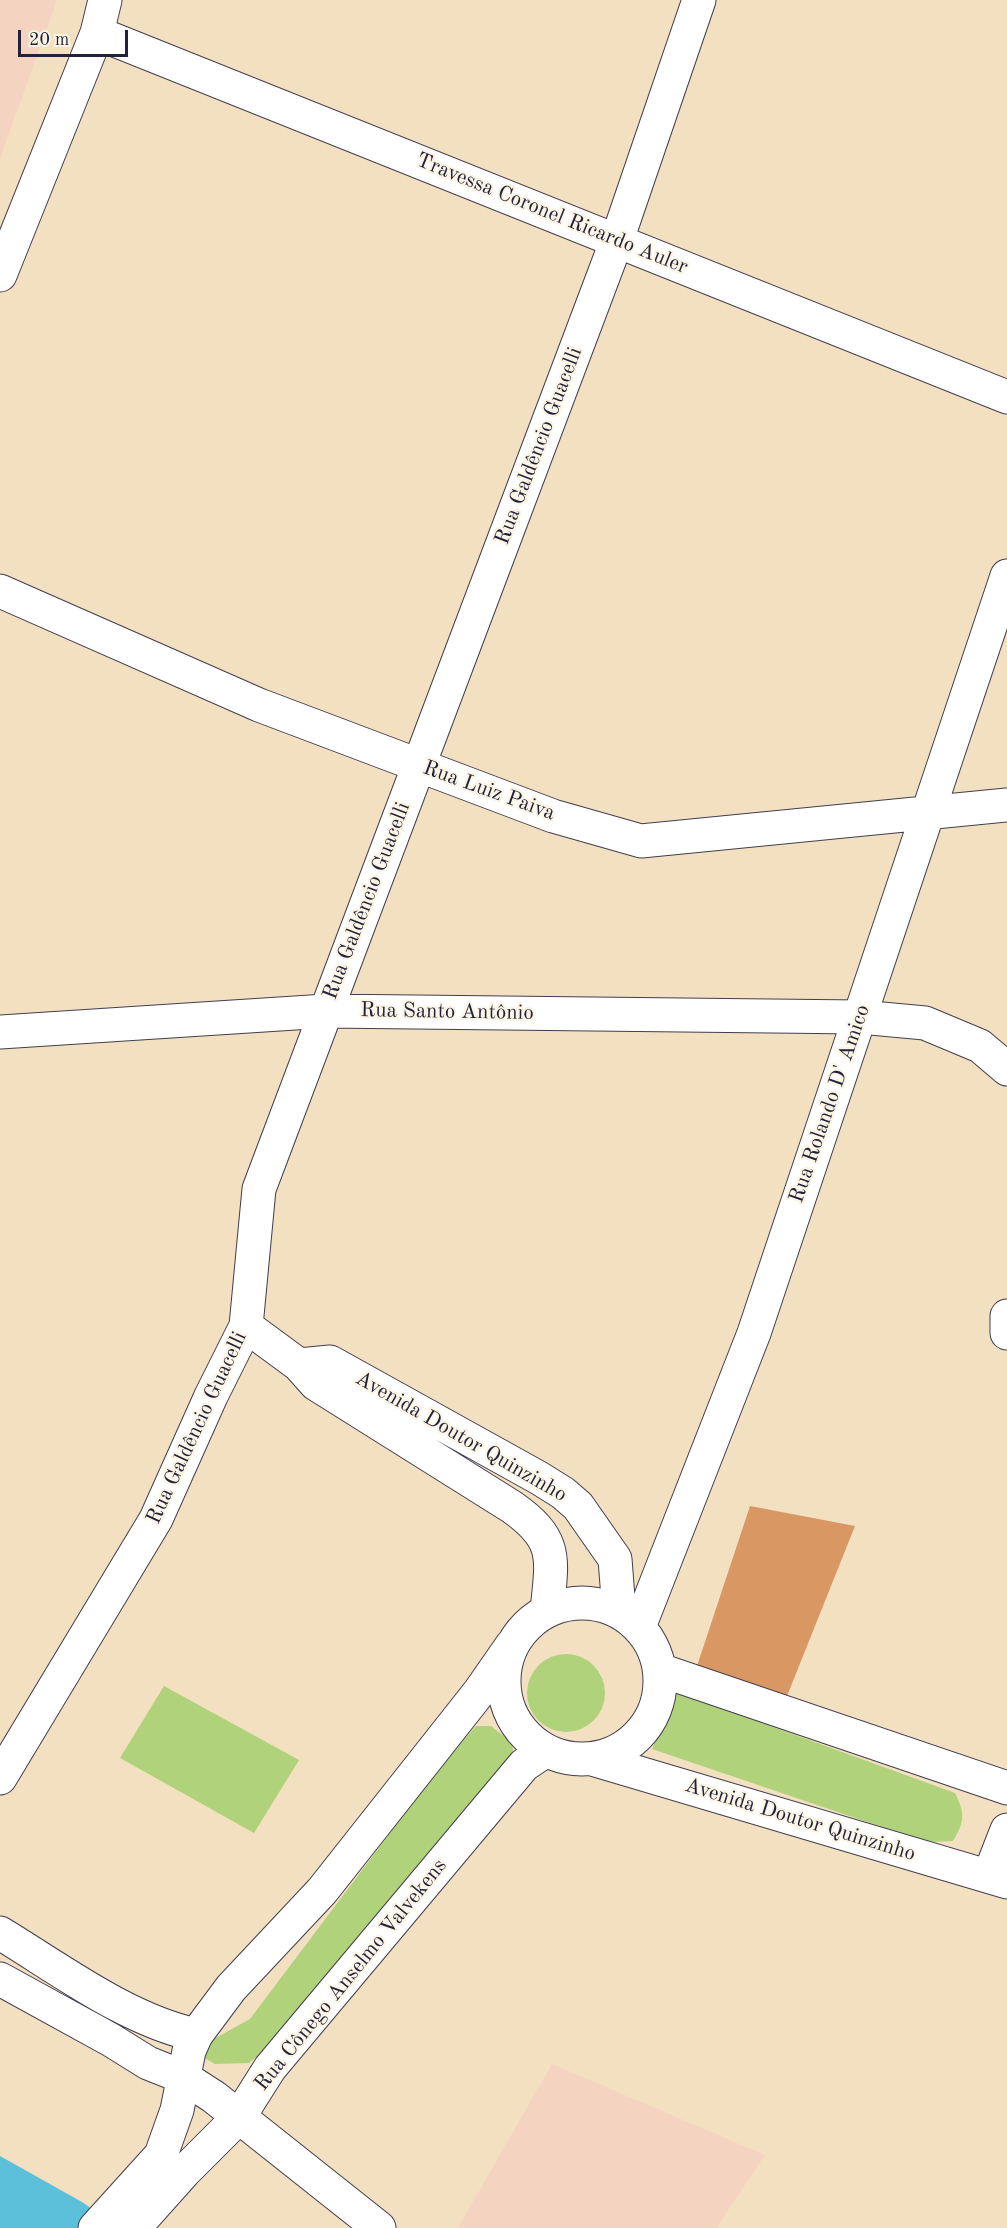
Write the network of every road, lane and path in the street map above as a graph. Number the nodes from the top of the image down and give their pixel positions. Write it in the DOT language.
graph roads {
  1 [pos="105,0"];
  2 [pos="699,0"];
  3 [pos="97,33"];
  4 [pos="617,240"];
  5 [pos="0,275"];
  6 [pos="1007,397"];
  7 [pos="1007,576"];
  8 [pos="0,591"];
  9 [pos="419,765"];
  10 [pos="1007,806"];
  11 [pos="928,812"];
  12 [pos="326,1011"];
  13 [pos="860,1017"];
  14 [pos="0,1032"];
  15 [pos="1007,1069"];
  16 [pos="1007,1316"];
  17 [pos="246,1326"];
  18 [pos="1007,1332"];
  19 [pos="299,1365"];
  20 [pos="547,1611"];
  21 [pos="629,1619"];
  22 [pos="512,1645"];
  23 [pos="660,1670"];
  24 [pos="545,1751"];
  25 [pos="592,1759"];
  26 [pos="0,1778"];
  27 [pos="1007,1788"];
  28 [pos="1007,1830"];
  29 [pos="998,1879"];
  30 [pos="0,1933"];
  31 [pos="0,1979"];
  32 [pos="196,2035"];
  33 [pos="182,2085"];
  34 [pos="239,2117"];
  35 [pos="172,2164"];
  36 [pos="95,2228"];
  37 [pos="134,2228"];
  38 [pos="379,2228"];
  1 -- 3 [label="street"];
  2 -- 4 [label="street, Rua Galdêncio Guacelli"];
  3 -- 4 [label="street, Travessa Coronel Ricardo Auler"];
  3 -- 5 [label="street"];
  4 -- 6 [label="street, Travessa Coronel Ricardo Auler"];
  4 -- 9 [label="street, Rua Galdêncio Guacelli"];
  7 -- 11 [label="street, Rua Rolando D' Amico"];
  8 -- 9 [label="street, Rua Luiz Paiva"];
  9 -- 11 [label="street, Rua Luiz Paiva"];
  9 -- 12 [label="street, Rua Galdêncio Guacelli"];
  10 -- 11 [label="street, Rua Luiz Paiva"];
  11 -- 13 [label="street, Rua Rolando D' Amico"];
  12 -- 13 [label="street, Rua Santo Antônio"];
  12 -- 14 [label="street, Rua Santo Antônio"];
  12 -- 17 [label="street, Rua Galdêncio Guacelli"];
  13 -- 15 [label="street, Rua Santo Antônio"];
  13 -- 21 [label="street, Rua Rolando D' Amico"];
  16 -- 18 [label="street"];
  17 -- 19 [label="street, Avenida Doutor Quinzinho"];
  17 -- 26 [label="street, Rua Galdêncio Guacelli"];
  19 -- 20 [label="street, Avenida Doutor Quinzinho"];
  19 -- 21 [label="street, Avenida Doutor Quinzinho"];
  20 -- 21 [label="street"];
  20 -- 22 [label="street"];
  21 -- 23 [label="street"];
  22 -- 24 [label="street"];
  22 -- 32 [label="street"];
  23 -- 25 [label="street"];
  23 -- 27 [label="street"];
  24 -- 25 [label="street"];
  24 -- 34 [label="street, Rua Cônego Anselmo Valvekens"];
  25 -- 29 [label="street, Avenida Doutor Quinzinho"];
  28 -- 29 [label="street"];
  30 -- 32 [label="street"];
  31 -- 33 [label="street"];
  32 -- 33 [label="street"];
  33 -- 34 [label="street"];
  33 -- 35 [label="street"];
  34 -- 35 [label="street, Rua Cônego Anselmo Valvekens"];
  34 -- 38 [label="street"];
  35 -- 36 [label="street"];
  35 -- 37 [label="street, Rua Cônego Anselmo Valvekens"];
}
